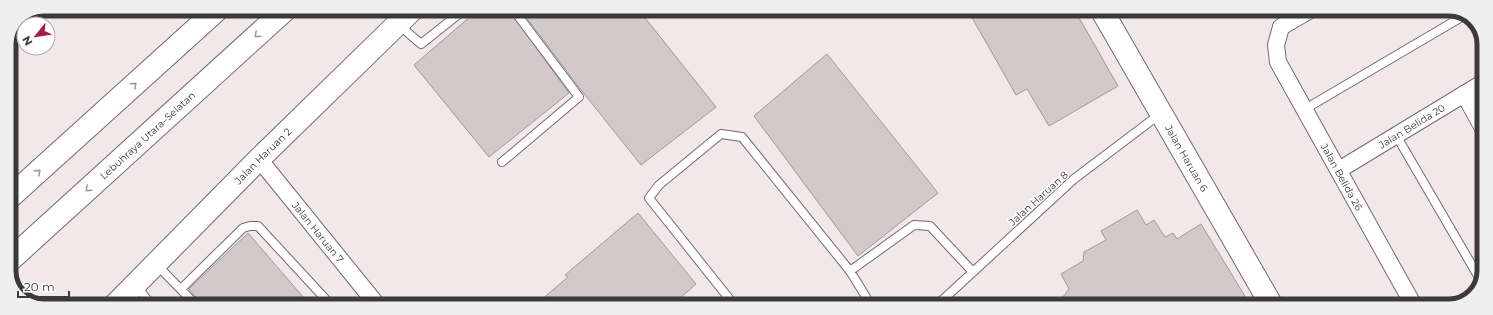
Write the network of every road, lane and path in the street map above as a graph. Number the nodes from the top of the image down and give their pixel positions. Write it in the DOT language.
graph roads {
  1 [pos="210,16"];
  2 [pos="278,16"];
  3 [pos="405,16"];
  4 [pos="456,16"];
  5 [pos="518,16"];
  6 [pos="1104,16"];
  7 [pos="1300,16"];
  8 [pos="1460,18"];
  9 [pos="397,23"];
  10 [pos="1477,86"];
  11 [pos="1464,94"];
  12 [pos="1305,109"];
  13 [pos="1161,114"];
  14 [pos="1477,117"];
  15 [pos="1396,135"];
  16 [pos="259,159"];
  17 [pos="502,162"];
  18 [pos="1339,170"];
  19 [pos="16,192"];
  20 [pos="16,255"];
  21 [pos="156,264"];
  22 [pos="850,271"];
  23 [pos="973,272"];
  24 [pos="1477,273"];
  25 [pos="135,285"];
  26 [pos="181,289"];
  27 [pos="121,299"];
  28 [pos="146,299"];
  29 [pos="190,299"];
  30 [pos="325,299"];
  31 [pos="372,299"];
  32 [pos="729,299"];
  33 [pos="865,299"];
  34 [pos="944,299"];
  35 [pos="1268,299"];
  36 [pos="1410,299"];
  19 -- 1 [label="main road, one-way"];
  2 -- 20 [label="main road, Lebuhraya Utara–Selatan, one-way"];
  3 -- 9 [label="main road, Jalan Haruan 2"];
  4 -- 9 [label="lane"];
  5 -- 17 [label="lane"];
  6 -- 13 [label="main road, Jalan Haruan 6"];
  7 -- 12 [label="street, Jalan Belida 26"];
  8 -- 12 [label="lane"];
  9 -- 16 [label="main road, Jalan Haruan 2"];
  10 -- 11 [label="street, Jalan Belida 20"];
  11 -- 14 [label="street"];
  11 -- 15 [label="street, Jalan Belida 20"];
  12 -- 18 [label="street, Jalan Belida 26"];
  13 -- 23 [label="lane, Jalan Haruan 8"];
  13 -- 35 [label="main road, Jalan Haruan 6"];
  15 -- 18 [label="street, Jalan Belida 20"];
  15 -- 24 [label="lane"];
  16 -- 21 [label="main road, Jalan Haruan 2"];
  16 -- 31 [label="street, Jalan Haruan 7"];
  18 -- 36 [label="street, Jalan Belida 26"];
  21 -- 25 [label="main road, Jalan Haruan 2"];
  21 -- 26 [label="lane"];
  22 -- 23 [label="lane"];
  22 -- 32 [label="lane"];
  22 -- 33 [label="lane"];
  23 -- 34 [label="lane, Jalan Haruan 8"];
  25 -- 27 [label="main road, Jalan Haruan 2"];
  25 -- 28 [label="lane"];
  26 -- 29 [label="lane"];
  26 -- 30 [label="lane"];
}
